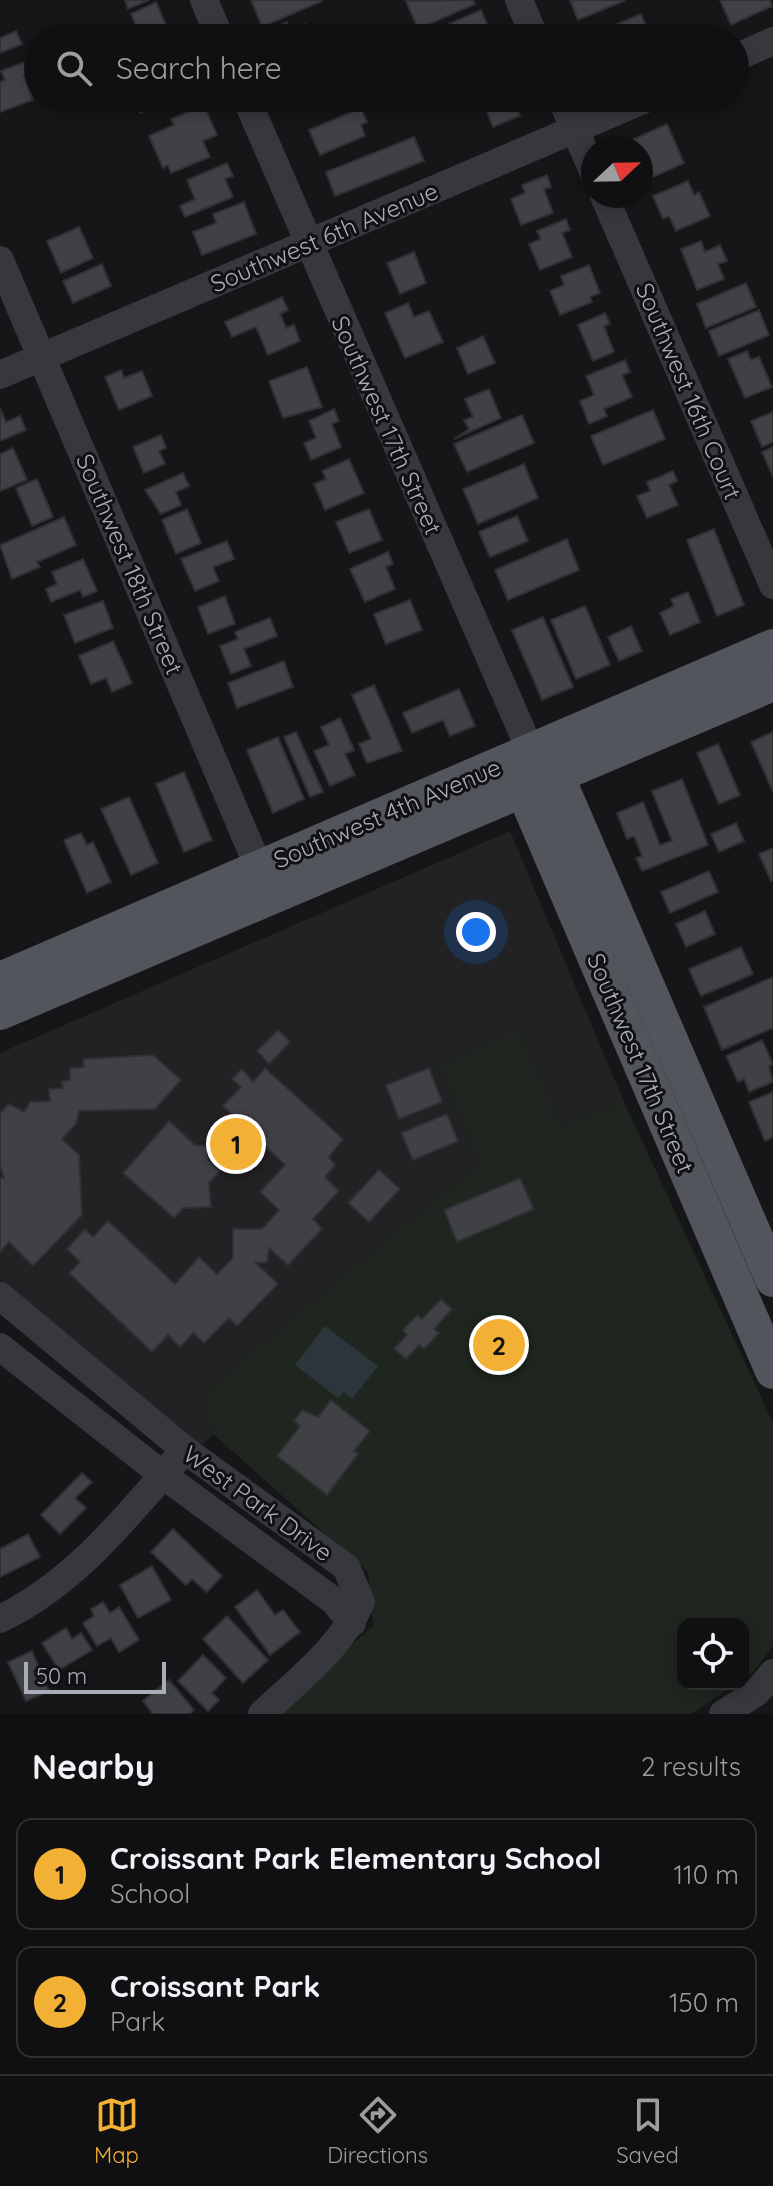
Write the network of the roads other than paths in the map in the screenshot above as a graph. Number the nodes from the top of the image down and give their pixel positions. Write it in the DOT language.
graph roads {
  1 [pos="204,0"];
  2 [pos="519,0"];
  3 [pos="214,24"];
  4 [pos="529,24"];
  5 [pos="773,41"];
  6 [pos="749,52"];
  7 [pos="252,112"];
  8 [pos="567,112"];
  9 [pos="617,112"];
  10 [pos="576,131"];
  11 [pos="581,143"];
  12 [pos="609,208"];
  13 [pos="307,244"];
  14 [pos="0,260"];
  15 [pos="42,357"];
  16 [pos="0,375"];
  17 [pos="773,585"];
  18 [pos="773,647"];
  19 [pos="773,683"];
  20 [pos="531,752"];
  21 [pos="557,778"];
  22 [pos="524,791"];
  23 [pos="259,868"];
  24 [pos="2,998"];
  25 [pos="773,1279"];
  26 [pos="0,1296"];
  27 [pos="758,1296"];
  28 [pos="0,1347"];
  29 [pos="773,1371"];
  30 [pos="185,1450"];
  31 [pos="163,1475"];
  32 [pos="0,1619"];
  33 [pos="352,1623"];
  34 [pos="773,1673"];
  35 [pos="262,1714"];
  36 [pos="723,1714"];
  1 -- 3 [label="street"];
  2 -- 4 [label="street"];
  5 -- 6 [label="street"];
  7 -- 13 [label="street, Southwest 17th Street"];
  8 -- 10 [label="street"];
  9 -- 10 [label="street, Southwest 6th Avenue"];
  10 -- 11 [label="street"];
  10 -- 13 [label="street, Southwest 6th Avenue"];
  12 -- 17 [label="street, Southwest 16th Court"];
  13 -- 15 [label="street, Southwest 6th Avenue"];
  13 -- 20 [label="street, Southwest 17th Street"];
  14 -- 15 [label="street, Southwest 18th Street"];
  15 -- 16 [label="street, Southwest 6th Avenue"];
  15 -- 23 [label="street, Southwest 18th Street"];
  18 -- 20 [label="main road, Southwest 4th Avenue"];
  19 -- 21 [label="main road, Southwest 4th Avenue"];
  20 -- 21 [label="main road, Southwest 17th Street"];
  20 -- 22 [label="main road"];
  20 -- 23 [label="main road, Southwest 4th Avenue"];
  21 -- 22 [label="main road, Southwest 4th Avenue"];
  21 -- 25 [label="main road, Southwest 17th Street"];
  22 -- 24 [label="main road, Southwest 4th Avenue"];
  22 -- 27 [label="main road, Southwest 17th Street"];
  23 -- 24 [label="main road, Southwest 4th Avenue"];
  26 -- 30 [label="street, West Park Drive"];
  27 -- 29 [label="main road, Southwest 17th Street"];
  28 -- 31 [label="street, West Park Drive"];
  30 -- 31 [label="street"];
  30 -- 33 [label="street, West Park Drive"];
  31 -- 32 [label="street"];
  31 -- 33 [label="street, West Park Drive"];
  33 -- 35 [label="street"];
  34 -- 36 [label="street"];
}
